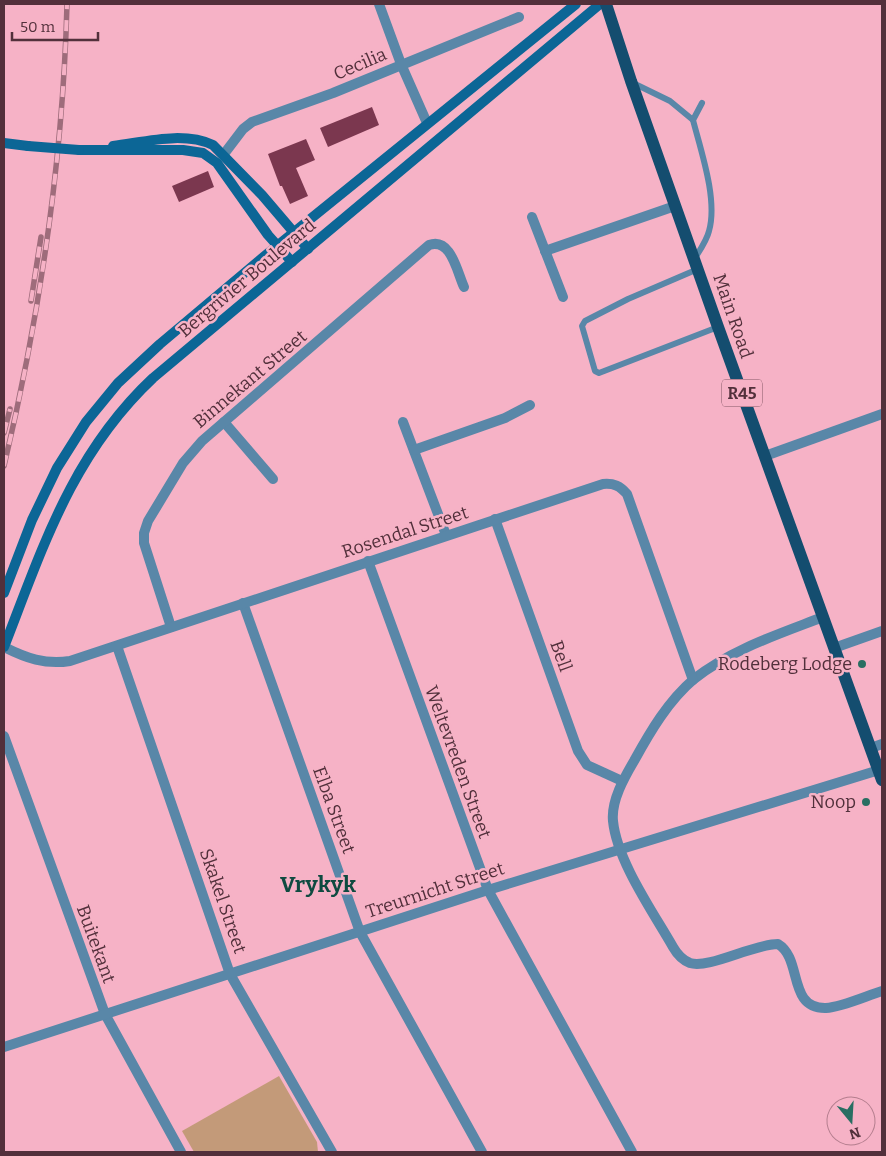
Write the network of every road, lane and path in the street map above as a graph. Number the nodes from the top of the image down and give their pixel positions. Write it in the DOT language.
graph roads {
  1 [pos="379,4"];
  2 [pos="576,4"];
  3 [pos="600,4"];
  4 [pos="606,4"];
  5 [pos="519,17"];
  6 [pos="401,64"];
  7 [pos="631,81"];
  8 [pos="702,103"];
  9 [pos="693,120"];
  10 [pos="427,123"];
  11 [pos="4,143"];
  12 [pos="90,150"];
  13 [pos="224,154"];
  14 [pos="675,206"];
  15 [pos="532,217"];
  16 [pos="294,232"];
  17 [pos="277,245"];
  18 [pos="308,249"];
  19 [pos="545,252"];
  20 [pos="292,262"];
  21 [pos="696,264"];
  22 [pos="464,287"];
  23 [pos="563,297"];
  24 [pos="718,327"];
  25 [pos="530,405"];
  26 [pos="882,414"];
  27 [pos="224,422"];
  28 [pos="403,422"];
  29 [pos="414,450"];
  30 [pos="765,456"];
  31 [pos="273,478"];
  32 [pos="495,519"];
  33 [pos="446,535"];
  34 [pos="368,561"];
  35 [pos="4,593"];
  36 [pos="242,603"];
  37 [pos="823,617"];
  38 [pos="170,627"];
  39 [pos="882,631"];
  40 [pos="117,646"];
  41 [pos="4,647"];
  42 [pos="834,648"];
  43 [pos="693,680"];
  44 [pos="4,736"];
  45 [pos="877,746"];
  46 [pos="880,775"];
  47 [pos="622,781"];
  48 [pos="619,850"];
  49 [pos="488,890"];
  50 [pos="360,932"];
  51 [pos="230,974"];
  52 [pos="882,990"];
  53 [pos="105,1014"];
  54 [pos="4,1047"];
  55 [pos="181,1152"];
  56 [pos="332,1152"];
  57 [pos="482,1152"];
  58 [pos="632,1152"];
  1 -- 6 [label="street"];
  2 -- 10 [label="street, Bergrivier Boulevard"];
  3 -- 18 [label="street, Bergrivier Boulevard"];
  4 -- 7 [label="main road, Main Road / R45"];
  5 -- 6 [label="street, Cecilia"];
  6 -- 10 [label="street"];
  6 -- 13 [label="street, Cecilia"];
  7 -- 9 [label="lane"];
  7 -- 14 [label="main road, Main Road / R45"];
  8 -- 9 [label="lane"];
  9 -- 21 [label="lane"];
  10 -- 16 [label="street, Bergrivier Boulevard"];
  11 -- 12 [label="street, bridge"];
  12 -- 13 [label="street"];
  12 -- 17 [label="street"];
  13 -- 16 [label="street"];
  14 -- 19 [label="street"];
  14 -- 21 [label="main road, Main Road / R45"];
  15 -- 19 [label="street"];
  16 -- 17 [label="street, Bergrivier Boulevard"];
  16 -- 18 [label="street"];
  17 -- 20 [label="street"];
  17 -- 35 [label="street, Bergrivier Boulevard"];
  18 -- 20 [label="street, Bergrivier Boulevard"];
  19 -- 23 [label="street"];
  20 -- 41 [label="street, Bergrivier Boulevard"];
  21 -- 24 [label="main road, Main Road / R45"];
  21 -- 24 [label="lane"];
  22 -- 27 [label="street, Binnekant Street"];
  24 -- 30 [label="main road, Main Road / R45"];
  25 -- 29 [label="street"];
  26 -- 30 [label="street"];
  27 -- 31 [label="street"];
  27 -- 38 [label="street, Binnekant Street"];
  28 -- 29 [label="street"];
  29 -- 33 [label="street"];
  30 -- 37 [label="main road, Main Road / R45"];
  32 -- 33 [label="street, Rosendal Street"];
  32 -- 43 [label="street, Rosendal Street"];
  32 -- 47 [label="street, Bell"];
  33 -- 34 [label="street, Rosendal Street"];
  34 -- 36 [label="street, Rosendal Street"];
  34 -- 49 [label="street, Weltevreden Street"];
  36 -- 38 [label="street, Rosendal Street"];
  36 -- 50 [label="street, Elba Street"];
  37 -- 42 [label="main road, Main Road / R45"];
  37 -- 43 [label="street"];
  38 -- 40 [label="street, Rosendal Street"];
  39 -- 42 [label="street"];
  40 -- 41 [label="street, Rosendal Street"];
  40 -- 51 [label="street, Skakel Street"];
  42 -- 45 [label="main road, Main Road / R45"];
  43 -- 47 [label="street"];
  44 -- 53 [label="street, Buitekant"];
  45 -- 46 [label="main road, Main Road / R45"];
  46 -- 48 [label="street, Treurnicht Street"];
  47 -- 48 [label="street"];
  48 -- 49 [label="street, Treurnicht Street"];
  48 -- 52 [label="street"];
  49 -- 50 [label="street, Treurnicht Street"];
  49 -- 58 [label="street, Weltevreden Street"];
  50 -- 51 [label="street, Treurnicht Street"];
  50 -- 57 [label="street, Elba Street"];
  51 -- 53 [label="street, Treurnicht Street"];
  51 -- 56 [label="street, Skakel Street"];
  53 -- 54 [label="street, Treurnicht Street"];
  53 -- 55 [label="street, Buitekant"];
}
